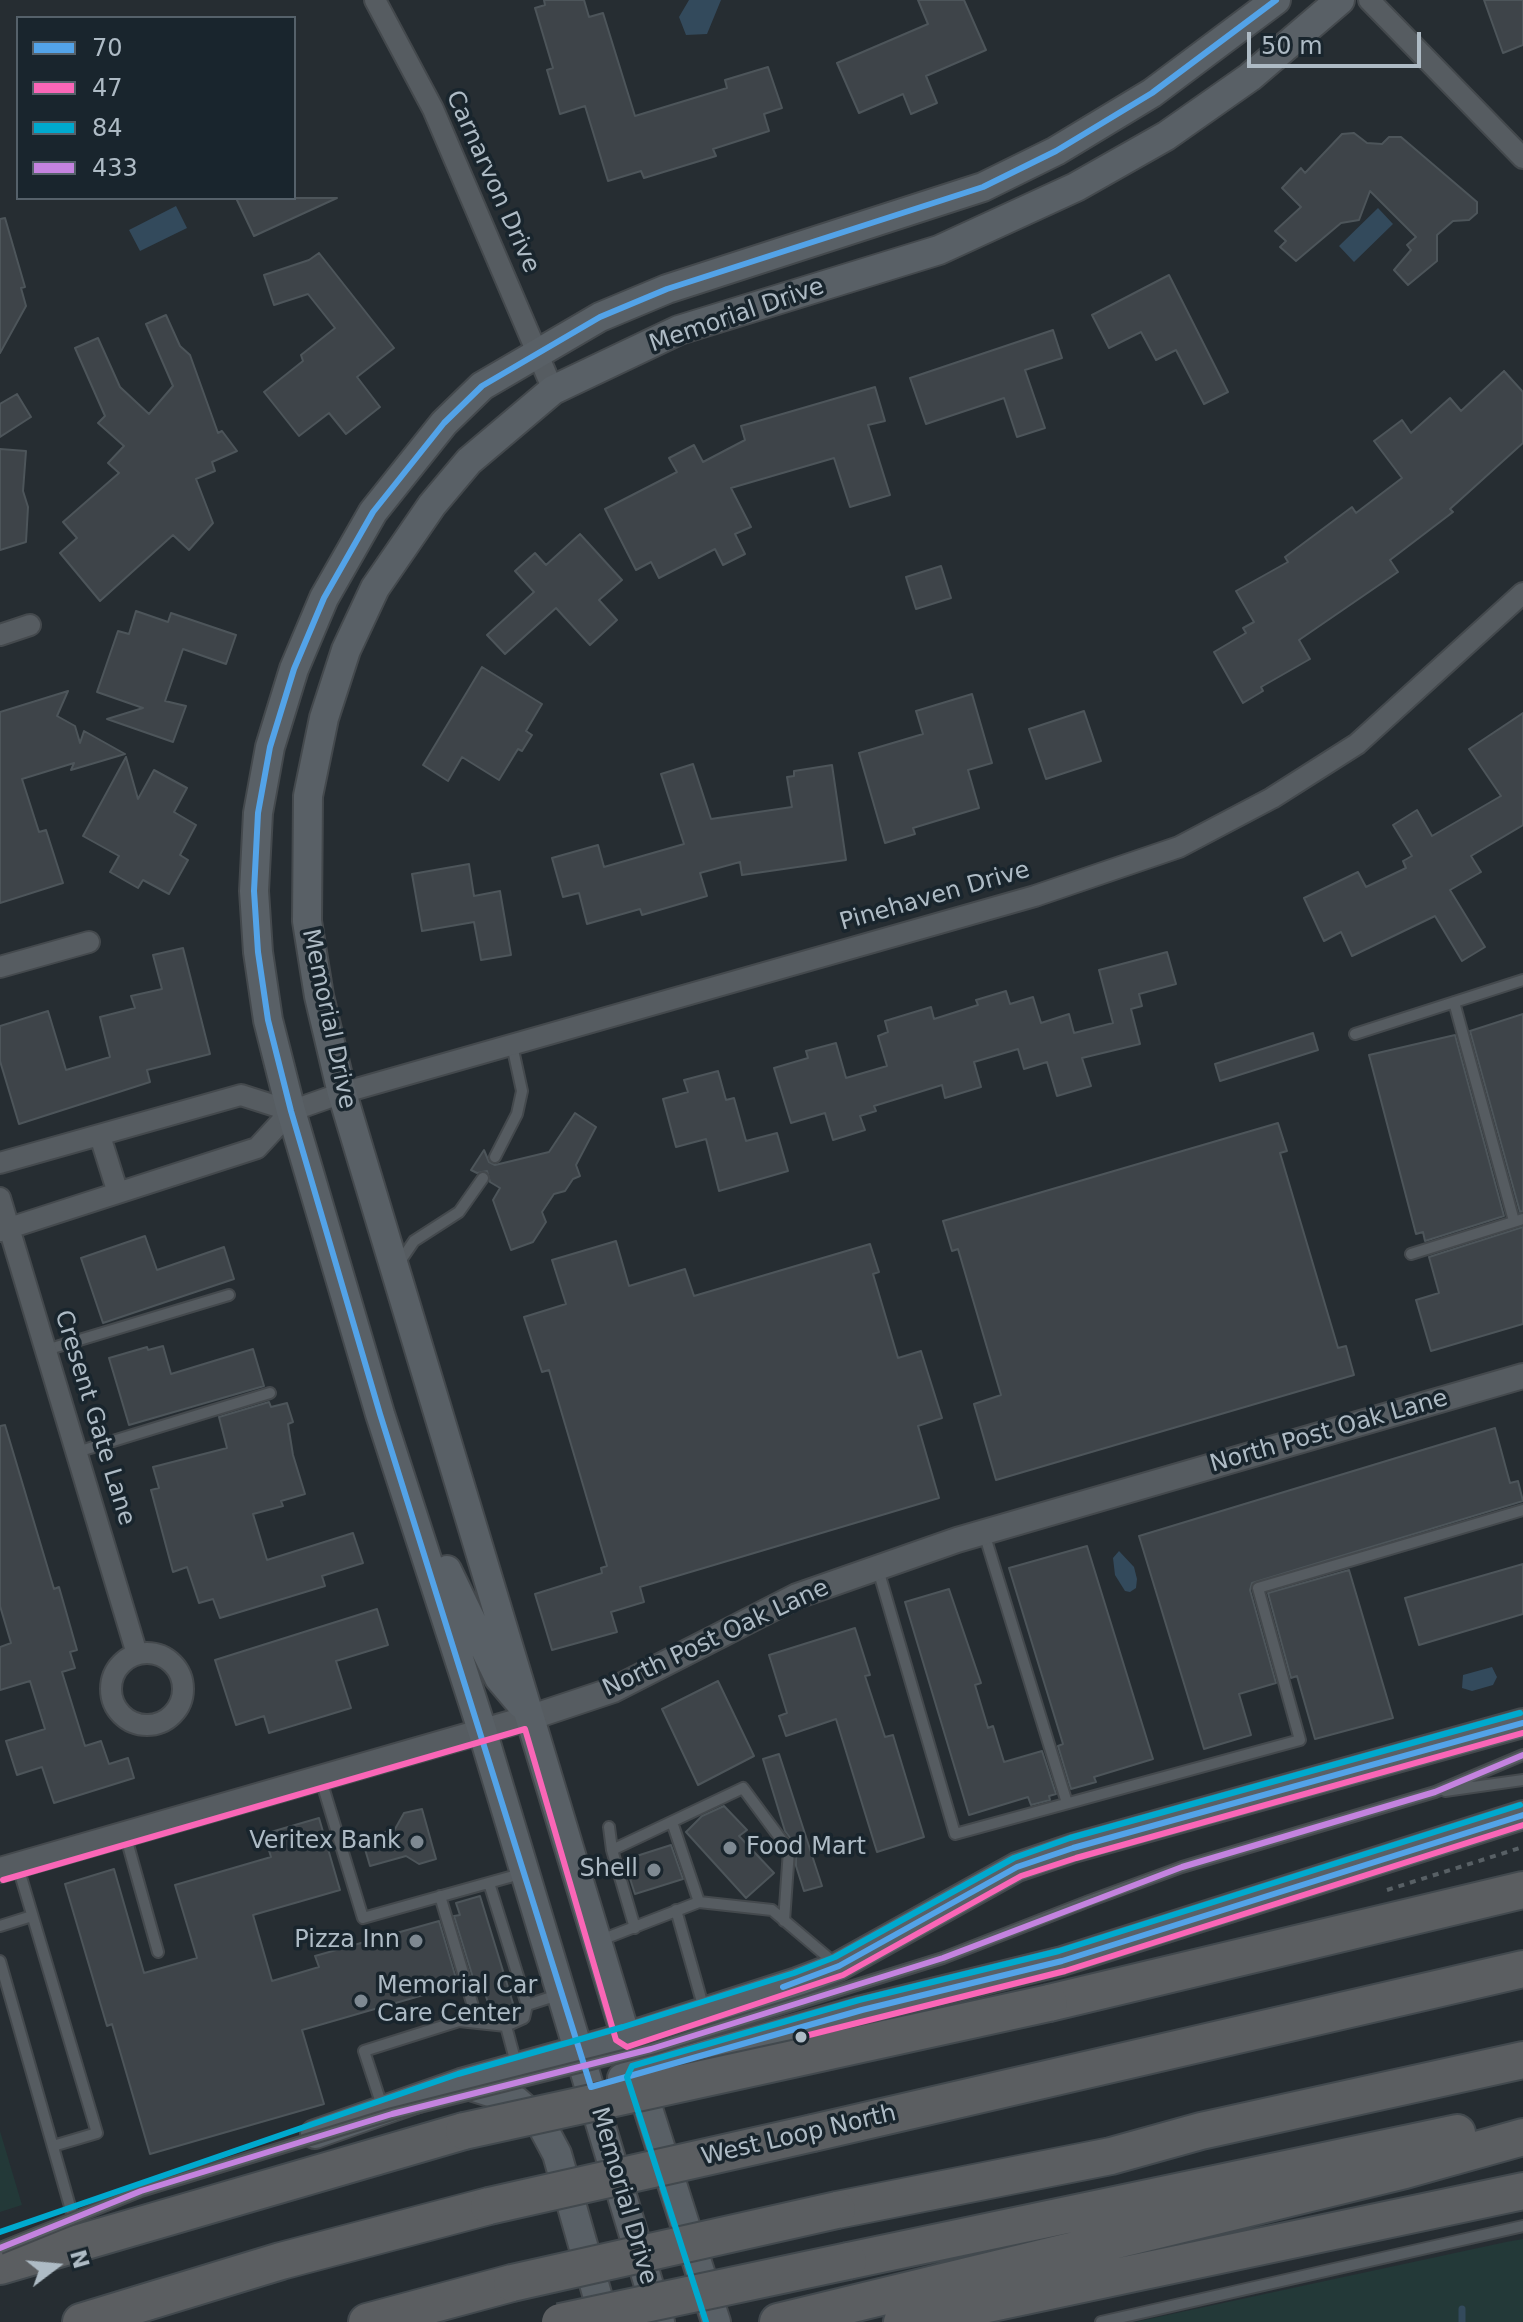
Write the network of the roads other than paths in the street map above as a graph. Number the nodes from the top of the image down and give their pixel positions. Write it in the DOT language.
graph roads {
  1 [pos="375,0"];
  2 [pos="1276,0"];
  3 [pos="1340,0"];
  4 [pos="1369,0"];
  5 [pos="1056,151"];
  6 [pos="1523,158"];
  7 [pos="1076,187"];
  8 [pos="537,351"];
  9 [pos="553,390"];
  10 [pos="1523,593"];
  11 [pos="30,625"];
  12 [pos="0,635"];
  13 [pos="89,942"];
  14 [pos="0,967"];
  15 [pos="1523,980"];
  16 [pos="1454,1002"];
  17 [pos="1355,1034"];
  18 [pos="512,1045"];
  19 [pos="342,1093"];
  20 [pos="291,1111"];
  21 [pos="100,1136"];
  22 [pos="495,1157"];
  23 [pos="0,1163"];
  24 [pos="483,1178"];
  25 [pos="117,1190"];
  26 [pos="0,1198"];
  27 [pos="1519,1220"];
  28 [pos="4,1230"];
  29 [pos="1411,1254"];
  30 [pos="394,1269"];
  31 [pos="229,1295"];
  32 [pos="46,1350"];
  33 [pos="1523,1376"];
  34 [pos="270,1393"];
  35 [pos="77,1452"];
  36 [pos="403,1480"];
  37 [pos="1523,1510"];
  38 [pos="983,1531"];
  39 [pos="877,1566"];
  40 [pos="137,1654"];
  41 [pos="532,1717"];
  42 [pos="1523,1723"];
  43 [pos="482,1730"];
  44 [pos="1523,1755"];
  45 [pos="320,1778"];
  46 [pos="1523,1780"];
  47 [pos="1435,1792"];
  48 [pos="1067,1803"];
  49 [pos="1523,1815"];
  50 [pos="672,1822"];
  51 [pos="609,1827"];
  52 [pos="125,1834"];
  53 [pos="612,1850"];
  54 [pos="9,1867"];
  55 [pos="526,1872"];
  56 [pos="489,1883"];
  57 [pos="1523,1890"];
  58 [pos="440,1896"];
  59 [pos="699,1902"];
  60 [pos="676,1910"];
  61 [pos="32,1916"];
  62 [pos="784,1921"];
  63 [pos="0,1926"];
  64 [pos="635,1928"];
  65 [pos="599,1940"];
  66 [pos="158,1952"];
  67 [pos="0,1961"];
  68 [pos="839,1966"];
  69 [pos="1523,1969"];
  70 [pos="563,1993"];
  71 [pos="527,2005"];
  72 [pos="705,2012"];
  73 [pos="478,2023"];
  74 [pos="506,2026"];
  75 [pos="626,2037"];
  76 [pos="579,2050"];
  77 [pos="1523,2060"];
  78 [pos="518,2067"];
  79 [pos="637,2074"];
  80 [pos="461,2083"];
  81 [pos="591,2087"];
  82 [pos="384,2110"];
  83 [pos="1523,2118"];
  84 [pos="1523,2137"];
  85 [pos="53,2146"];
  86 [pos="1523,2191"];
  87 [pos="73,2217"];
  88 [pos="1523,2226"];
  89 [pos="0,2245"];
  90 [pos="0,2266"];
  91 [pos="81,2322"];
  92 [pos="367,2322"];
  93 [pos="560,2322"];
  94 [pos="605,2322"];
  95 [pos="660,2322"];
  96 [pos="716,2322"];
  97 [pos="778,2322"];
  98 [pos="902,2322"];
  99 [pos="1101,2322"];
  1 -- 8 [label="street, Carnarvon Drive"];
  2 -- 5 [label="main road, Memorial Drive"];
  3 -- 7 [label="main road, Memorial Drive"];
  4 -- 6 [label="street"];
  5 -- 7 [label="main road"];
  5 -- 8 [label="main road, Memorial Drive"];
  7 -- 9 [label="main road, Memorial Drive"];
  8 -- 9 [label="street, Carnarvon Drive"];
  8 -- 20 [label="main road, Memorial Drive"];
  9 -- 19 [label="main road, Memorial Drive"];
  10 -- 18 [label="street, Pinehaven Drive"];
  11 -- 12 [label="street"];
  13 -- 14 [label="street"];
  15 -- 16 [label="lane"];
  16 -- 17 [label="lane"];
  16 -- 27 [label="lane"];
  18 -- 19 [label="street, Pinehaven Drive"];
  18 -- 22 [label="lane"];
  19 -- 20 [label="street, Pinehaven Drive"];
  19 -- 30 [label="main road, Memorial Drive"];
  20 -- 21 [label="street"];
  20 -- 25 [label="street"];
  20 -- 36 [label="main road, Memorial Drive"];
  21 -- 23 [label="street"];
  21 -- 25 [label="street"];
  24 -- 30 [label="lane"];
  25 -- 28 [label="street"];
  26 -- 28 [label="street, Cresent Gate Lane"];
  27 -- 29 [label="lane"];
  28 -- 32 [label="street, Cresent Gate Lane"];
  30 -- 41 [label="main road, Memorial Drive"];
  31 -- 32 [label="lane"];
  32 -- 35 [label="street, Cresent Gate Lane"];
  33 -- 38 [label="street, North Post Oak Lane"];
  34 -- 35 [label="lane"];
  35 -- 40 [label="street, Cresent Gate Lane"];
  36 -- 41 [label="main road"];
  36 -- 43 [label="main road, Memorial Drive"];
  37 -- 48 [label="lane"];
  38 -- 39 [label="street, North Post Oak Lane"];
  38 -- 48 [label="lane"];
  39 -- 41 [label="street, North Post Oak Lane"];
  39 -- 48 [label="lane"];
  41 -- 43 [label="street, North Post Oak Lane"];
  41 -- 65 [label="main road, Memorial Drive"];
  42 -- 68 [label="main road"];
  43 -- 45 [label="street, North Post Oak Lane"];
  43 -- 55 [label="main road, Memorial Drive"];
  44 -- 47 [label="lane"];
  45 -- 52 [label="street, North Post Oak Lane"];
  45 -- 58 [label="lane"];
  46 -- 47 [label="lane"];
  47 -- 89 [label="lane, bridge"];
  49 -- 79 [label="main road"];
  50 -- 53 [label="lane"];
  50 -- 59 [label="lane"];
  50 -- 62 [label="lane"];
  51 -- 53 [label="lane"];
  52 -- 54 [label="street, North Post Oak Lane"];
  52 -- 66 [label="lane"];
  53 -- 64 [label="lane"];
  54 -- 61 [label="lane"];
  55 -- 56 [label="lane"];
  55 -- 70 [label="main road, Memorial Drive"];
  56 -- 58 [label="lane"];
  56 -- 71 [label="lane"];
  57 -- 90 [label="highway, bridge"];
  58 -- 73 [label="lane"];
  59 -- 60 [label="lane"];
  59 -- 62 [label="lane"];
  60 -- 64 [label="lane"];
  60 -- 72 [label="lane"];
  61 -- 63 [label="lane"];
  61 -- 85 [label="lane"];
  62 -- 68 [label="lane"];
  64 -- 65 [label="lane"];
  65 -- 75 [label="main road, Memorial Drive"];
  67 -- 85 [label="lane"];
  68 -- 72 [label="main road"];
  69 -- 91 [label="highway, West Loop North, bridge"];
  70 -- 71 [label="lane"];
  70 -- 76 [label="main road, Memorial Drive"];
  71 -- 74 [label="lane"];
  72 -- 75 [label="main road"];
  73 -- 74 [label="lane"];
  73 -- 82 [label="lane"];
  74 -- 78 [label="lane"];
  75 -- 76 [label="main road"];
  75 -- 79 [label="main road, Memorial Drive"];
  76 -- 78 [label="main road"];
  76 -- 81 [label="main road, Memorial Drive"];
  77 -- 92 [label="highway, bridge"];
  78 -- 80 [label="main road"];
  79 -- 81 [label="main road"];
  79 -- 96 [label="main road, Memorial Drive"];
  80 -- 82 [label="main road"];
  80 -- 94 [label="main road"];
  81 -- 95 [label="main road, Memorial Drive"];
  82 -- 87 [label="main road"];
  83 -- 93 [label="highway, bridge"];
  84 -- 97 [label="highway"];
  85 -- 87 [label="lane"];
  86 -- 98 [label="highway"];
  87 -- 89 [label="main road"];
  88 -- 99 [label="lane"];
}
